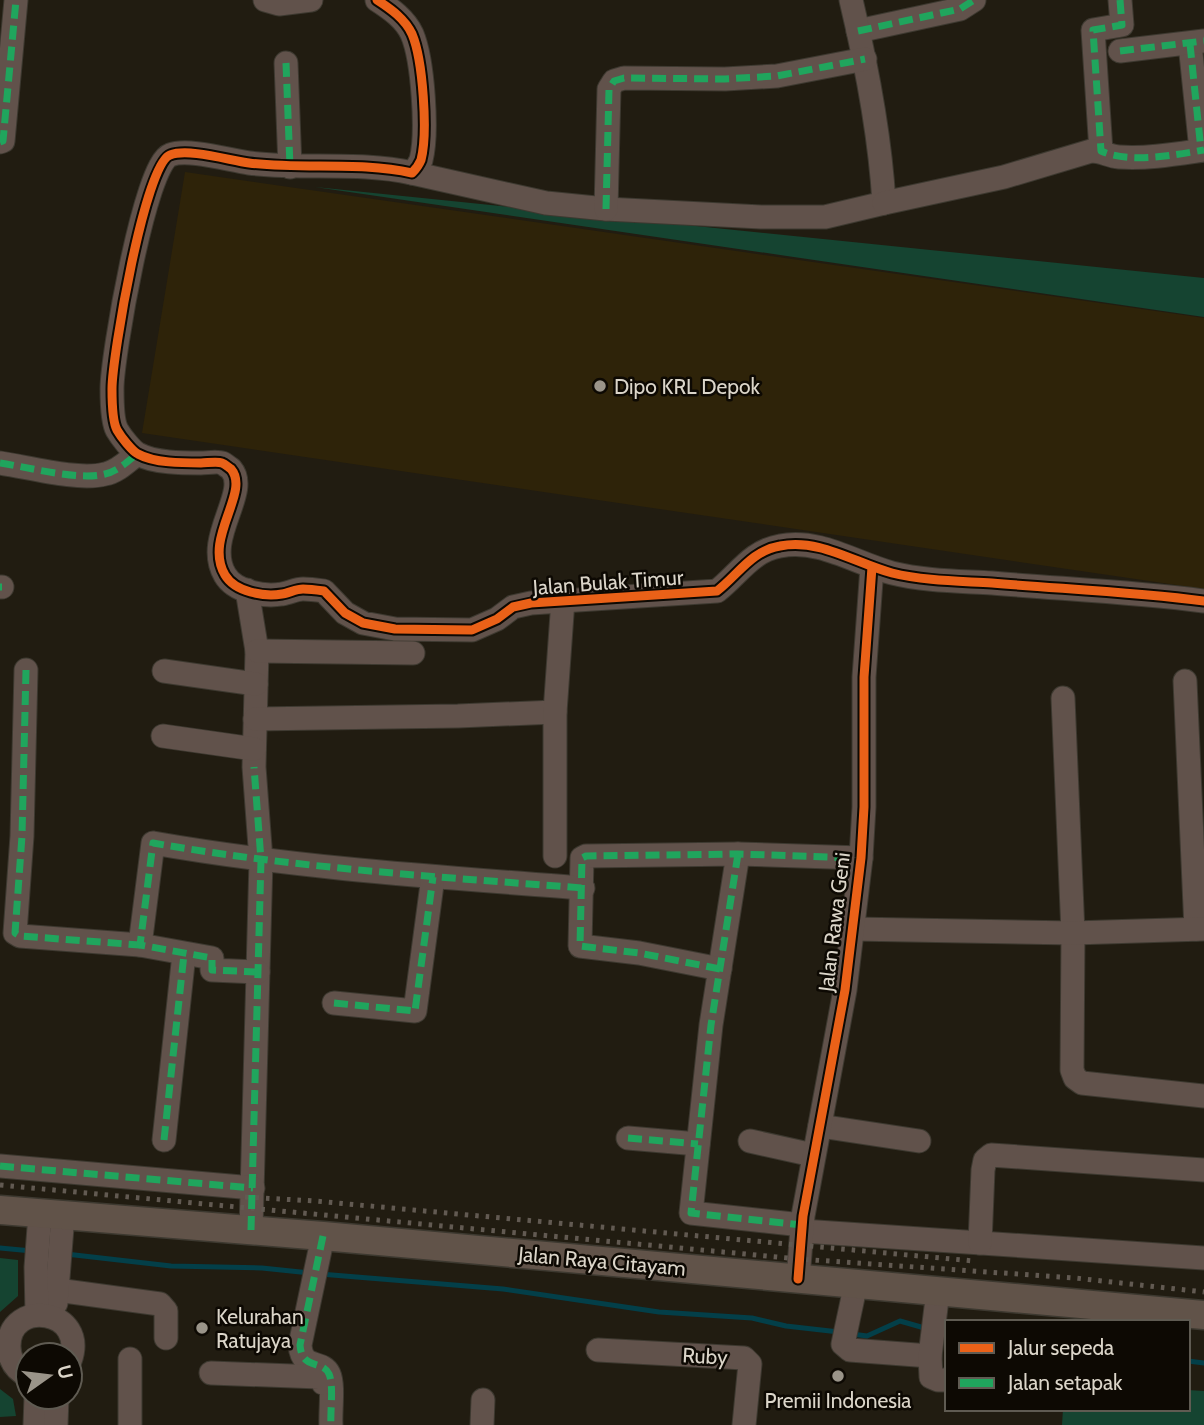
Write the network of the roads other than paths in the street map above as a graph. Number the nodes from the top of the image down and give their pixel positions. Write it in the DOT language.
graph roads {
  1 [pos="16,0"];
  2 [pos="265,0"];
  3 [pos="311,0"];
  4 [pos="377,0"];
  5 [pos="851,0"];
  6 [pos="974,0"];
  7 [pos="1120,0"];
  8 [pos="858,31"];
  9 [pos="1197,42"];
  10 [pos="1120,51"];
  11 [pos="865,59"];
  12 [pos="286,63"];
  13 [pos="0,142"];
  14 [pos="1203,150"];
  15 [pos="1101,151"];
  16 [pos="290,167"];
  17 [pos="412,173"];
  18 [pos="884,203"];
  19 [pos="606,209"];
  20 [pos="137,454"];
  21 [pos="0,463"];
  22 [pos="872,567"];
  23 [pos="247,590"];
  24 [pos="563,600"];
  25 [pos="1204,601"];
  26 [pos="257,651"];
  27 [pos="413,653"];
  28 [pos="26,670"];
  29 [pos="164,671"];
  30 [pos="1185,681"];
  31 [pos="256,684"];
  32 [pos="1063,698"];
  33 [pos="555,712"];
  34 [pos="255,719"];
  35 [pos="163,736"];
  36 [pos="1196,744"];
  37 [pos="254,749"];
  38 [pos="738,854"];
  39 [pos="555,856"];
  40 [pos="861,858"];
  41 [pos="261,860"];
  42 [pos="433,877"];
  43 [pos="583,888"];
  44 [pos="853,929"];
  45 [pos="1200,929"];
  46 [pos="1073,933"];
  47 [pos="140,945"];
  48 [pos="184,954"];
  49 [pos="720,969"];
  50 [pos="258,972"];
  51 [pos="334,1003"];
  52 [pos="1204,1096"];
  53 [pos="820,1126"];
  54 [pos="628,1138"];
  55 [pos="163,1140"];
  56 [pos="750,1141"];
  57 [pos="919,1141"];
  58 [pos="698,1144"];
  59 [pos="813,1155"];
  60 [pos="0,1166"];
  61 [pos="1204,1170"];
  62 [pos="253,1188"];
  63 [pos="0,1210"];
  64 [pos="50,1224"];
  65 [pos="802,1228"];
  66 [pos="251,1230"];
  67 [pos="980,1243"];
  68 [pos="321,1247"];
  69 [pos="1204,1258"];
  70 [pos="47,1266"];
  71 [pos="799,1279"];
  72 [pos="57,1290"];
  73 [pos="853,1296"];
  74 [pos="937,1303"];
  75 [pos="1204,1315"];
  76 [pos="46,1316"];
  77 [pos="166,1338"];
  78 [pos="73,1341"];
  79 [pos="932,1349"];
  80 [pos="597,1350"];
  81 [pos="130,1359"];
  82 [pos="14,1364"];
  83 [pos="211,1373"];
  84 [pos="945,1380"];
  85 [pos="483,1400"];
  86 [pos="130,1425"];
  87 [pos="323,1425"];
  88 [pos="331,1425"];
  89 [pos="482,1425"];
  90 [pos="744,1425"];
  1 -- 13 [label="street"];
  2 -- 3 [label="street"];
  4 -- 17 [label="street"];
  5 -- 8 [label="street"];
  6 -- 8 [label="street"];
  7 -- 15 [label="street"];
  8 -- 11 [label="street"];
  9 -- 10 [label="street"];
  9 -- 14 [label="street"];
  11 -- 18 [label="street"];
  11 -- 19 [label="street"];
  12 -- 16 [label="street"];
  14 -- 15 [label="street"];
  15 -- 18 [label="street"];
  16 -- 17 [label="street"];
  16 -- 20 [label="street"];
  17 -- 19 [label="street"];
  18 -- 19 [label="street"];
  20 -- 21 [label="street"];
  20 -- 23 [label="street"];
  22 -- 24 [label="street, Jalan Bulak Timur"];
  22 -- 25 [label="street, Jalan Bulak Timur"];
  22 -- 40 [label="street, Jalan Rawa Geni"];
  23 -- 24 [label="street, Jalan Bulak Timur"];
  23 -- 26 [label="street"];
  24 -- 33 [label="street"];
  26 -- 27 [label="street"];
  26 -- 31 [label="street"];
  28 -- 47 [label="street"];
  29 -- 31 [label="street"];
  30 -- 36 [label="street"];
  31 -- 34 [label="street"];
  32 -- 46 [label="street"];
  33 -- 34 [label="street"];
  33 -- 39 [label="street"];
  34 -- 37 [label="street"];
  35 -- 37 [label="street"];
  36 -- 45 [label="street"];
  37 -- 41 [label="street"];
  38 -- 40 [label="street"];
  38 -- 43 [label="street"];
  38 -- 49 [label="street"];
  40 -- 44 [label="street, Jalan Rawa Geni"];
  41 -- 42 [label="street"];
  41 -- 47 [label="street"];
  41 -- 50 [label="street"];
  42 -- 43 [label="street"];
  42 -- 51 [label="street"];
  43 -- 49 [label="street"];
  44 -- 46 [label="street"];
  44 -- 53 [label="street, Jalan Rawa Geni"];
  45 -- 46 [label="street"];
  46 -- 52 [label="street"];
  47 -- 48 [label="street"];
  48 -- 50 [label="street"];
  48 -- 55 [label="street"];
  49 -- 58 [label="street"];
  50 -- 62 [label="street"];
  53 -- 57 [label="street"];
  53 -- 59 [label="street, Jalan Rawa Geni"];
  54 -- 58 [label="street"];
  56 -- 59 [label="street"];
  58 -- 65 [label="street"];
  59 -- 65 [label="street, Jalan Rawa Geni"];
  60 -- 62 [label="street"];
  61 -- 67 [label="street"];
  62 -- 66 [label="street"];
  63 -- 64 [label="main road, Jalan Raya Citayam"];
  64 -- 66 [label="main road, Jalan Raya Citayam"];
  64 -- 70 [label="street"];
  65 -- 67 [label="street"];
  65 -- 71 [label="street, Jalan Rawa Geni"];
  66 -- 68 [label="main road, Jalan Raya Citayam"];
  67 -- 69 [label="street"];
  68 -- 71 [label="main road, Jalan Raya Citayam"];
  68 -- 88 [label="street"];
  70 -- 72 [label="street"];
  70 -- 76 [label="street"];
  71 -- 73 [label="main road, Jalan Raya Citayam"];
  72 -- 76 [label="street"];
  72 -- 77 [label="street"];
  73 -- 74 [label="main road, Jalan Raya Citayam"];
  73 -- 79 [label="street"];
  74 -- 75 [label="main road, Jalan Raya Citayam"];
  74 -- 79 [label="street"];
  76 -- 78 [label="street"];
  76 -- 82 [label="street"];
  79 -- 84 [label="street"];
  80 -- 90 [label="street, Ruby"];
  81 -- 86 [label="street"];
  83 -- 87 [label="street"];
  85 -- 89 [label="street"];
}
